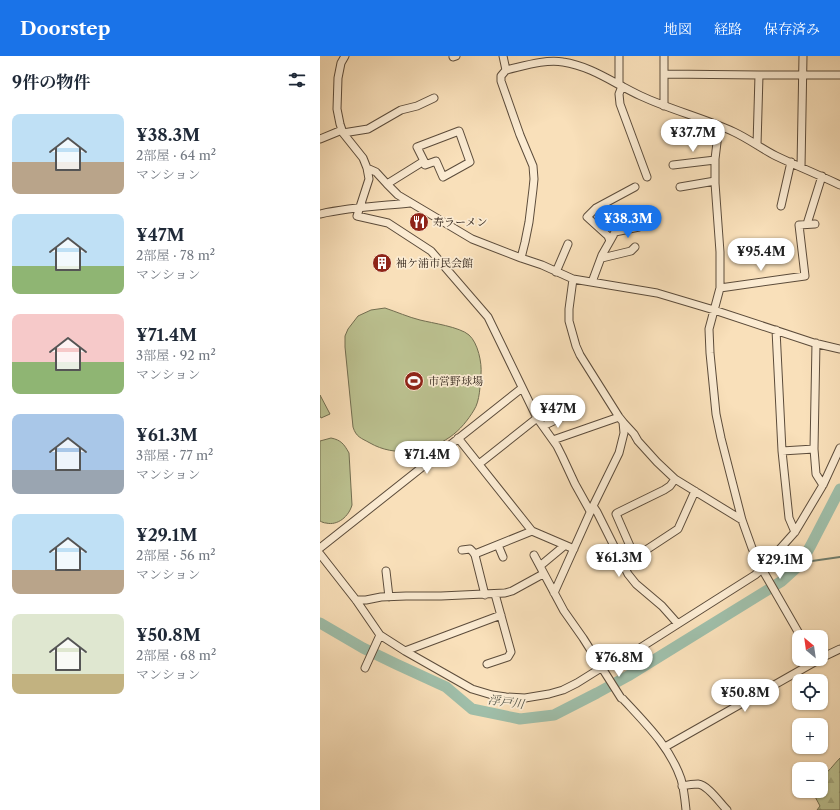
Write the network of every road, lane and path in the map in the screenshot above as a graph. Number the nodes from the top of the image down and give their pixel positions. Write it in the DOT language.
graph roads {
  1 [pos="345,56"];
  2 [pos="504,56"];
  3 [pos="619,56"];
  4 [pos="664,56"];
  5 [pos="803,56"];
  6 [pos="537,59"];
  7 [pos="506,70"];
  8 [pos="664,74"];
  9 [pos="759,75"];
  10 [pos="802,75"];
  11 [pos="840,75"];
  12 [pos="620,85"];
  13 [pos="434,98"];
  14 [pos="664,106"];
  15 [pos="719,126"];
  16 [pos="342,132"];
  17 [pos="320,139"];
  18 [pos="758,145"];
  19 [pos="715,160"];
  20 [pos="424,161"];
  21 [pos="791,162"];
  22 [pos="674,165"];
  23 [pos="801,167"];
  24 [pos="367,168"];
  25 [pos="822,176"];
  26 [pos="647,177"];
  27 [pos="715,181"];
  28 [pos="387,184"];
  29 [pos="840,185"];
  30 [pos="635,187"];
  31 [pos="680,187"];
  32 [pos="411,203"];
  33 [pos="780,206"];
  34 [pos="359,207"];
  35 [pos="320,214"];
  36 [pos="807,224"];
  37 [pos="815,224"];
  38 [pos="639,227"];
  39 [pos="610,241"];
  40 [pos="568,244"];
  41 [pos="636,247"];
  42 [pos="521,258"];
  43 [pos="602,258"];
  44 [pos="556,272"];
  45 [pos="573,279"];
  46 [pos="592,282"];
  47 [pos="720,288"];
  48 [pos="714,310"];
  49 [pos="776,330"];
  50 [pos="816,344"];
  51 [pos="840,349"];
  52 [pos="522,388"];
  53 [pos="566,415"];
  54 [pos="537,418"];
  55 [pos="621,419"];
  56 [pos="543,426"];
  57 [pos="458,438"];
  58 [pos="552,440"];
  59 [pos="840,448"];
  60 [pos="814,449"];
  61 [pos="782,451"];
  62 [pos="478,464"];
  63 [pos="675,479"];
  64 [pos="823,485"];
  65 [pos="695,491"];
  66 [pos="592,509"];
  67 [pos="742,520"];
  68 [pos="532,532"];
  69 [pos="795,532"];
  70 [pos="498,545"];
  71 [pos="564,546"];
  72 [pos="320,548"];
  73 [pos="462,550"];
  74 [pos="574,550"];
  75 [pos="320,554"];
  76 [pos="475,554"];
  77 [pos="534,555"];
  78 [pos="503,557"];
  79 [pos="540,566"];
  80 [pos="761,567"];
  81 [pos="386,571"];
  82 [pos="543,574"];
  83 [pos="554,593"];
  84 [pos="495,594"];
  85 [pos="485,595"];
  86 [pos="389,597"];
  87 [pos="356,600"];
  88 [pos="501,615"];
  89 [pos="678,624"];
  90 [pos="797,630"];
  91 [pos="380,635"];
  92 [pos="840,649"];
  93 [pos="405,651"];
  94 [pos="828,655"];
  95 [pos="487,664"];
  96 [pos="807,666"];
  97 [pos="365,668"];
  98 [pos="602,668"];
  99 [pos="665,747"];
  100 [pos="682,786"];
  101 [pos="686,810"];
  102 [pos="727,810"];
  1 -- 16 [label="street"];
  2 -- 7 [label="street"];
  3 -- 12 [label="street"];
  4 -- 8 [label="street"];
  5 -- 10 [label="street"];
  6 -- 7 [label="street"];
  6 -- 12 [label="street"];
  7 -- 42 [label="street"];
  8 -- 9 [label="street"];
  8 -- 14 [label="street"];
  9 -- 10 [label="street"];
  9 -- 18 [label="street"];
  10 -- 11 [label="street"];
  10 -- 23 [label="street"];
  12 -- 14 [label="street"];
  12 -- 26 [label="street"];
  13 -- 16 [label="street"];
  14 -- 15 [label="street"];
  15 -- 18 [label="street"];
  15 -- 19 [label="street"];
  16 -- 17 [label="street"];
  16 -- 24 [label="street"];
  18 -- 21 [label="street"];
  19 -- 22 [label="street"];
  19 -- 27 [label="street"];
  20 -- 20 [label="street"];
  20 -- 28 [label="street"];
  21 -- 23 [label="street"];
  21 -- 33 [label="street"];
  23 -- 25 [label="street"];
  24 -- 28 [label="street"];
  24 -- 34 [label="street"];
  25 -- 29 [label="street"];
  25 -- 36 [label="street"];
  27 -- 31 [label="street"];
  27 -- 47 [label="street"];
  28 -- 32 [label="street"];
  30 -- 39 [label="street"];
  32 -- 34 [label="street"];
  32 -- 42 [label="street"];
  34 -- 35 [label="street"];
  34 -- 52 [label="street"];
  36 -- 37 [label="street"];
  36 -- 47 [label="street"];
  38 -- 39 [label="street"];
  39 -- 43 [label="street"];
  40 -- 44 [label="street"];
  41 -- 43 [label="street"];
  42 -- 44 [label="street"];
  43 -- 46 [label="street"];
  44 -- 45 [label="street"];
  45 -- 46 [label="street"];
  45 -- 55 [label="street"];
  46 -- 48 [label="street"];
  47 -- 48 [label="street"];
  48 -- 49 [label="street"];
  48 -- 67 [label="street"];
  49 -- 50 [label="street"];
  49 -- 61 [label="street"];
  50 -- 51 [label="street"];
  50 -- 60 [label="street"];
  52 -- 54 [label="street"];
  52 -- 57 [label="street"];
  53 -- 56 [label="street"];
  54 -- 56 [label="street"];
  54 -- 62 [label="street"];
  55 -- 58 [label="street"];
  55 -- 63 [label="street"];
  55 -- 66 [label="street"];
  56 -- 58 [label="street"];
  57 -- 62 [label="street"];
  57 -- 72 [label="street"];
  58 -- 66 [label="street"];
  59 -- 64 [label="street"];
  60 -- 61 [label="street"];
  60 -- 64 [label="street"];
  61 -- 69 [label="street"];
  62 -- 68 [label="street"];
  63 -- 65 [label="street"];
  63 -- 65 [label="street"];
  64 -- 69 [label="street"];
  65 -- 67 [label="street"];
  66 -- 74 [label="street"];
  66 -- 89 [label="street"];
  67 -- 80 [label="street"];
  68 -- 70 [label="street"];
  68 -- 71 [label="street"];
  69 -- 80 [label="street"];
  70 -- 76 [label="street"];
  70 -- 78 [label="street"];
  71 -- 74 [label="street"];
  71 -- 79 [label="street"];
  73 -- 76 [label="street"];
  74 -- 83 [label="street"];
  75 -- 87 [label="street"];
  76 -- 85 [label="street"];
  77 -- 79 [label="street"];
  79 -- 82 [label="street"];
  80 -- 89 [label="street"];
  80 -- 90 [label="street"];
  81 -- 86 [label="street"];
  82 -- 83 [label="street"];
  82 -- 84 [label="street"];
  83 -- 98 [label="street"];
  84 -- 85 [label="street"];
  84 -- 88 [label="street"];
  85 -- 86 [label="street"];
  86 -- 87 [label="street"];
  87 -- 91 [label="street"];
  88 -- 93 [label="street"];
  88 -- 95 [label="street"];
  89 -- 98 [label="street"];
  91 -- 93 [label="street"];
  91 -- 97 [label="street"];
  92 -- 94 [label="street"];
  93 -- 98 [label="street"];
  96 -- 99 [label="street"];
  98 -- 99 [label="street"];
  99 -- 100 [label="street"];
  100 -- 101 [label="street"];
  100 -- 102 [label="street"];
}
